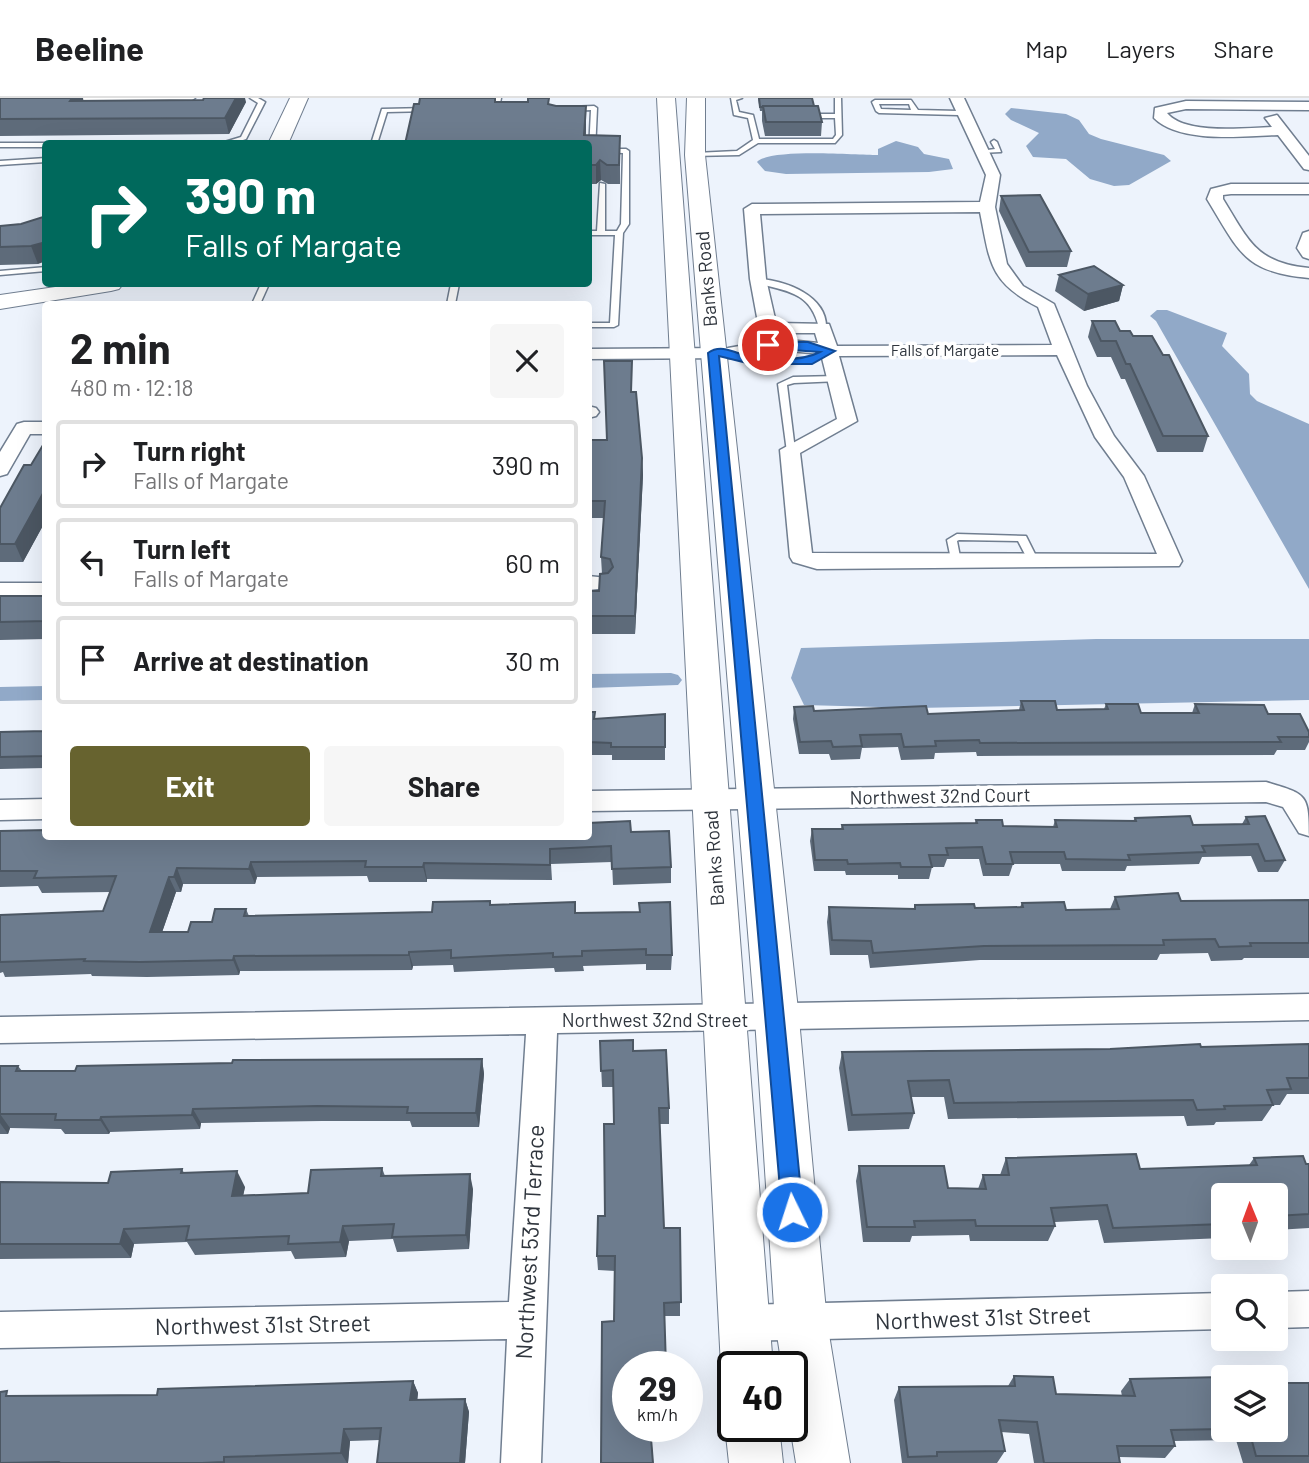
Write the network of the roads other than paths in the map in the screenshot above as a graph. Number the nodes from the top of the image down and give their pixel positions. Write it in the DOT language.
graph roads {
  1 [pos="192,98"];
  2 [pos="253,98"];
  3 [pos="299,98"];
  4 [pos="498,98"];
  5 [pos="666,98"];
  6 [pos="696,98"];
  7 [pos="740,98"];
  8 [pos="838,98"];
  9 [pos="940,98"];
  10 [pos="957,98"];
  11 [pos="1236,98"];
  12 [pos="1276,98"];
  13 [pos="106,99"];
  14 [pos="57,100"];
  15 [pos="1263,106"];
  16 [pos="1309,106"];
  17 [pos="196,107"];
  18 [pos="487,109"];
  19 [pos="496,109"];
  20 [pos="508,109"];
  21 [pos="558,109"];
  22 [pos="438,110"];
  23 [pos="916,113"];
  24 [pos="751,116"];
  25 [pos="764,116"];
  26 [pos="800,116"];
  27 [pos="962,116"];
  28 [pos="837,117"];
  29 [pos="1282,131"];
  30 [pos="236,140"];
  31 [pos="280,140"];
  32 [pos="374,140"];
  33 [pos="591,140"];
  34 [pos="755,141"];
  35 [pos="42,145"];
  36 [pos="0,146"];
  37 [pos="988,147"];
  38 [pos="592,151"];
  39 [pos="626,151"];
  40 [pos="695,155"];
  41 [pos="42,160"];
  42 [pos="0,163"];
  43 [pos="1309,166"];
  44 [pos="602,184"];
  45 [pos="1309,189"];
  46 [pos="988,207"];
  47 [pos="592,233"];
  48 [pos="601,233"];
  49 [pos="619,233"];
  50 [pos="1309,236"];
  51 [pos="1309,254"];
  52 [pos="42,269"];
  53 [pos="0,273"];
  54 [pos="1309,273"];
  55 [pos="759,282"];
  56 [pos="42,284"];
  57 [pos="95,287"];
  58 [pos="0,289"];
  59 [pos="0,302"];
  60 [pos="592,325"];
  61 [pos="823,328"];
  62 [pos="1061,350"];
  63 [pos="830,351"];
  64 [pos="708,353"];
  65 [pos="592,354"];
  66 [pos="837,379"];
  67 [pos="42,428"];
  68 [pos="790,450"];
  69 [pos="0,470"];
  70 [pos="0,590"];
  71 [pos="42,590"];
  72 [pos="710,799"];
  73 [pos="755,799"];
  74 [pos="592,801"];
  75 [pos="42,809"];
  76 [pos="0,810"];
  77 [pos="1309,827"];
  78 [pos="1309,1007"];
  79 [pos="777,1019"];
  80 [pos="725,1020"];
  81 [pos="542,1021"];
  82 [pos="0,1030"];
  83 [pos="1309,1309"];
  84 [pos="1288,1310"];
  85 [pos="1211,1311"];
  86 [pos="526,1320"];
  87 [pos="801,1322"];
  88 [pos="743,1324"];
  89 [pos="0,1331"];
  90 [pos="746,1351"];
  91 [pos="754,1442"];
  92 [pos="522,1463"];
  93 [pos="756,1463"];
  94 [pos="822,1463"];
  1 -- 13 [label="lane"];
  2 -- 30 [label="lane"];
  3 -- 31 [label="street"];
  4 -- 19 [label="lane"];
  5 -- 64 [label="street, Banks Road"];
  6 -- 40 [label="street, Banks Road"];
  7 -- 24 [label="lane"];
  8 -- 28 [label="lane"];
  9 -- 27 [label="street"];
  10 -- 27 [label="street"];
  11 -- 15 [label="street"];
  12 -- 15 [label="street"];
  13 -- 14 [label="lane"];
  13 -- 17 [label="lane"];
  15 -- 16 [label="street"];
  15 -- 29 [label="street"];
  15 -- 29 [label="street"];
  18 -- 19 [label="lane"];
  19 -- 20 [label="lane"];
  21 -- 33 [label="lane"];
  22 -- 32 [label="lane"];
  23 -- 23 [label="lane"];
  23 -- 27 [label="lane"];
  24 -- 25 [label="lane"];
  24 -- 34 [label="lane"];
  26 -- 28 [label="lane"];
  27 -- 37 [label="street"];
  28 -- 34 [label="lane"];
  29 -- 43 [label="street"];
  34 -- 40 [label="lane"];
  35 -- 36 [label="lane"];
  37 -- 46 [label="street"];
  38 -- 39 [label="lane"];
  39 -- 49 [label="lane"];
  40 -- 64 [label="street, Banks Road"];
  41 -- 42 [label="lane"];
  44 -- 48 [label="lane"];
  45 -- 54 [label="street"];
  46 -- 55 [label="street"];
  46 -- 62 [label="street"];
  47 -- 48 [label="lane"];
  48 -- 49 [label="lane"];
  49 -- 60 [label="lane"];
  50 -- 51 [label="street"];
  52 -- 53 [label="lane"];
  55 -- 61 [label="lane"];
  55 -- 61 [label="street"];
  56 -- 58 [label="street"];
  57 -- 59 [label="street"];
  61 -- 63 [label="street"];
  62 -- 63 [label="street, Falls of Margate"];
  62 -- 68 [label="street"];
  63 -- 64 [label="street, Falls of Margate"];
  63 -- 66 [label="street"];
  64 -- 65 [label="street, Falls of Margate"];
  64 -- 72 [label="street, Banks Road"];
  64 -- 73 [label="street, Banks Road"];
  66 -- 68 [label="street"];
  66 -- 68 [label="lane"];
  67 -- 69 [label="street"];
  70 -- 71 [label="street"];
  72 -- 73 [label="street, Northwest 32nd Court"];
  72 -- 74 [label="street, Northwest 32nd Court"];
  72 -- 80 [label="street, Banks Road"];
  73 -- 77 [label="street, Northwest 32nd Court"];
  73 -- 79 [label="street, Banks Road"];
  75 -- 76 [label="street"];
  78 -- 79 [label="street, Northwest 32nd Street"];
  79 -- 80 [label="street, Northwest 32nd Street"];
  79 -- 87 [label="street, Banks Road"];
  80 -- 81 [label="street, Northwest 32nd Street"];
  80 -- 88 [label="street, Banks Road"];
  81 -- 82 [label="street, Northwest 32nd Street"];
  81 -- 86 [label="street, Northwest 53rd Terrace"];
  83 -- 84 [label="street"];
  85 -- 87 [label="street, Northwest 31st Street"];
  86 -- 89 [label="street, Northwest 31st Street"];
  86 -- 92 [label="street, Northwest 53rd Terrace"];
  87 -- 88 [label="street, Northwest 31st Street"];
  87 -- 94 [label="street, Banks Road"];
  88 -- 90 [label="street, Banks Road"];
  91 -- 93 [label="street"];
}
